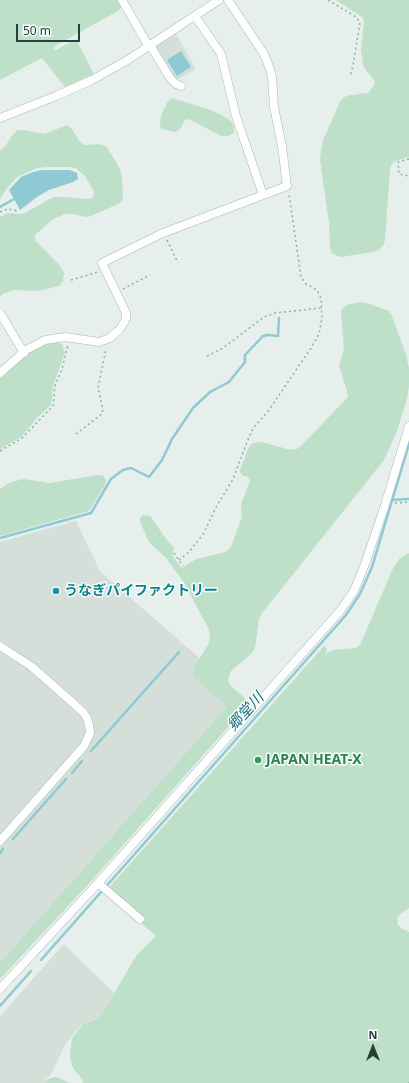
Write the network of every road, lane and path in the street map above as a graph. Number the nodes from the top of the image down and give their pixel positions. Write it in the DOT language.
graph roads {
  1 [pos="122,0"];
  2 [pos="219,0"];
  3 [pos="228,0"];
  4 [pos="328,0"];
  5 [pos="195,16"];
  6 [pos="150,46"];
  7 [pos="350,77"];
  8 [pos="181,86"];
  9 [pos="0,118"];
  10 [pos="409,159"];
  11 [pos="409,176"];
  12 [pos="288,186"];
  13 [pos="263,195"];
  14 [pos="19,211"];
  15 [pos="0,212"];
  16 [pos="163,233"];
  17 [pos="178,263"];
  18 [pos="105,270"];
  19 [pos="150,275"];
  20 [pos="71,280"];
  21 [pos="116,292"];
  22 [pos="322,308"];
  23 [pos="0,313"];
  24 [pos="69,337"];
  25 [pos="105,341"];
  26 [pos="24,353"];
  27 [pos="207,356"];
  28 [pos="0,373"];
  29 [pos="409,426"];
  30 [pos="76,434"];
  31 [pos="0,451"];
  32 [pos="409,502"];
  33 [pos="394,503"];
  34 [pos="174,553"];
  35 [pos="179,560"];
  36 [pos="183,566"];
  37 [pos="0,646"];
  38 [pos="0,841"];
  39 [pos="102,886"];
  40 [pos="140,919"];
  41 [pos="0,989"];
  1 -- 6 [label="street"];
  2 -- 5 [label="street"];
  3 -- 12 [label="street"];
  4 -- 7 [label="path"];
  5 -- 6 [label="street"];
  5 -- 13 [label="street"];
  6 -- 8 [label="street"];
  6 -- 9 [label="street"];
  10 -- 11 [label="path"];
  12 -- 13 [label="street"];
  12 -- 22 [label="path"];
  13 -- 16 [label="street"];
  14 -- 15 [label="path"];
  16 -- 17 [label="path"];
  16 -- 18 [label="street"];
  18 -- 20 [label="path"];
  18 -- 21 [label="street"];
  19 -- 21 [label="path"];
  21 -- 25 [label="street"];
  22 -- 27 [label="path"];
  22 -- 35 [label="path"];
  23 -- 26 [label="street"];
  24 -- 25 [label="street"];
  24 -- 26 [label="street"];
  24 -- 31 [label="path"];
  25 -- 30 [label="path"];
  26 -- 28 [label="street"];
  29 -- 39 [label="street"];
  32 -- 33 [label="path"];
  34 -- 35 [label="path"];
  35 -- 36 [label="path"];
  37 -- 38 [label="street"];
  39 -- 40 [label="street"];
  39 -- 41 [label="street"];
}
